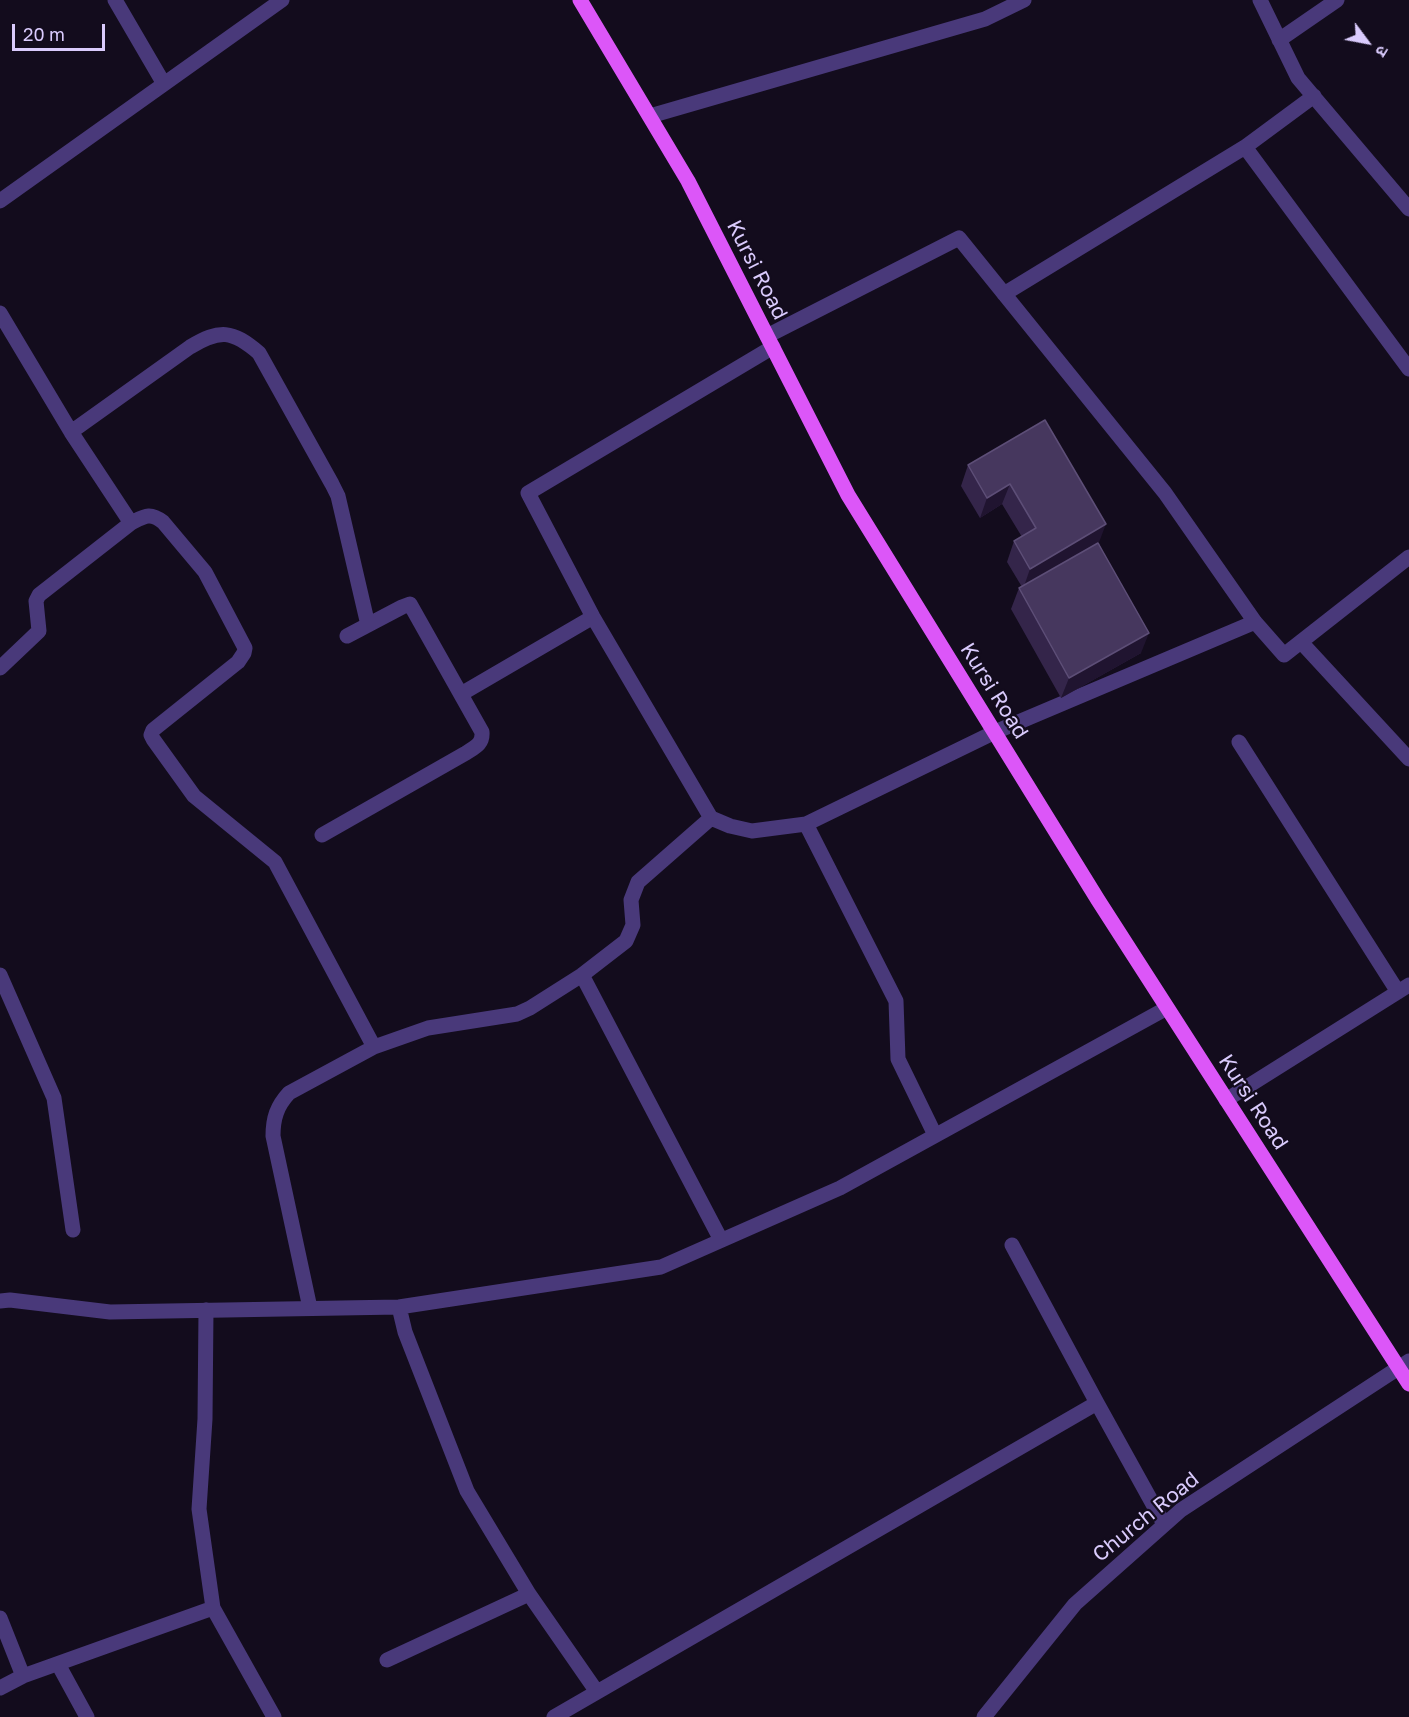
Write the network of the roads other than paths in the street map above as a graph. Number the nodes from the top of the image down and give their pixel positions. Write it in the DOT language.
graph roads {
  1 [pos="115,0"];
  2 [pos="282,0"];
  3 [pos="580,0"];
  4 [pos="1024,0"];
  5 [pos="1260,0"];
  6 [pos="1337,0"];
  7 [pos="1279,40"];
  8 [pos="164,84"];
  9 [pos="1314,96"];
  10 [pos="650,116"];
  11 [pos="1245,147"];
  12 [pos="0,201"];
  13 [pos="1409,209"];
  14 [pos="1004,294"];
  15 [pos="0,313"];
  16 [pos="770,341"];
  17 [pos="1409,369"];
  18 [pos="71,432"];
  19 [pos="131,523"];
  20 [pos="1409,556"];
  21 [pos="593,617"];
  22 [pos="1255,622"];
  23 [pos="368,625"];
  24 [pos="347,636"];
  25 [pos="1301,642"];
  26 [pos="0,668"];
  27 [pos="461,693"];
  28 [pos="995,732"];
  29 [pos="1239,742"];
  30 [pos="1409,759"];
  31 [pos="711,818"];
  32 [pos="806,824"];
  33 [pos="322,835"];
  34 [pos="0,975"];
  35 [pos="582,975"];
  36 [pos="1403,989"];
  37 [pos="1167,1008"];
  38 [pos="374,1047"];
  39 [pos="1226,1100"];
  40 [pos="935,1135"];
  41 [pos="73,1230"];
  42 [pos="721,1240"];
  43 [pos="1012,1245"];
  44 [pos="0,1301"];
  45 [pos="399,1307"];
  46 [pos="310,1308"];
  47 [pos="206,1310"];
  48 [pos="1403,1364"];
  49 [pos="1409,1384"];
  50 [pos="1097,1403"];
  51 [pos="1164,1524"];
  52 [pos="529,1594"];
  53 [pos="213,1608"];
  54 [pos="0,1618"];
  55 [pos="387,1660"];
  56 [pos="58,1664"];
  57 [pos="23,1676"];
  58 [pos="0,1688"];
  59 [pos="597,1692"];
  60 [pos="87,1717"];
  61 [pos="274,1717"];
  62 [pos="554,1717"];
  63 [pos="984,1717"];
  1 -- 8 [label="street"];
  2 -- 8 [label="street"];
  3 -- 10 [label="main road, Kursi Road"];
  4 -- 10 [label="street"];
  5 -- 7 [label="street"];
  6 -- 7 [label="street"];
  7 -- 9 [label="street"];
  8 -- 12 [label="street"];
  9 -- 11 [label="street"];
  9 -- 13 [label="street"];
  10 -- 16 [label="main road, Kursi Road"];
  11 -- 14 [label="street"];
  11 -- 17 [label="street"];
  14 -- 16 [label="street"];
  14 -- 22 [label="street"];
  15 -- 18 [label="street"];
  16 -- 21 [label="street"];
  16 -- 28 [label="main road, Kursi Road"];
  18 -- 19 [label="street"];
  18 -- 23 [label="street"];
  19 -- 26 [label="street"];
  19 -- 38 [label="street"];
  20 -- 25 [label="street"];
  21 -- 27 [label="street"];
  21 -- 31 [label="street"];
  22 -- 25 [label="street"];
  22 -- 28 [label="street"];
  23 -- 24 [label="street"];
  23 -- 27 [label="street"];
  25 -- 30 [label="street"];
  27 -- 33 [label="street"];
  28 -- 32 [label="street"];
  28 -- 37 [label="main road, Kursi Road"];
  29 -- 36 [label="street"];
  31 -- 32 [label="street"];
  31 -- 35 [label="street"];
  32 -- 40 [label="street"];
  34 -- 41 [label="street"];
  35 -- 38 [label="street"];
  35 -- 42 [label="street"];
  36 -- 39 [label="street"];
  37 -- 39 [label="main road, Kursi Road"];
  37 -- 40 [label="street"];
  38 -- 46 [label="street"];
  39 -- 48 [label="main road, Kursi Road"];
  40 -- 42 [label="street"];
  42 -- 45 [label="street"];
  43 -- 50 [label="street"];
  44 -- 47 [label="street"];
  45 -- 46 [label="street"];
  45 -- 52 [label="street"];
  46 -- 47 [label="street"];
  47 -- 53 [label="street"];
  48 -- 49 [label="main road, Kursi Road"];
  48 -- 51 [label="street, Church Road"];
  50 -- 51 [label="street"];
  50 -- 59 [label="street"];
  51 -- 63 [label="street, Church Road"];
  52 -- 55 [label="street"];
  52 -- 59 [label="street"];
  53 -- 56 [label="street"];
  53 -- 61 [label="street"];
  54 -- 57 [label="street"];
  56 -- 57 [label="street"];
  56 -- 60 [label="street"];
  57 -- 58 [label="street"];
  59 -- 62 [label="street"];
}
